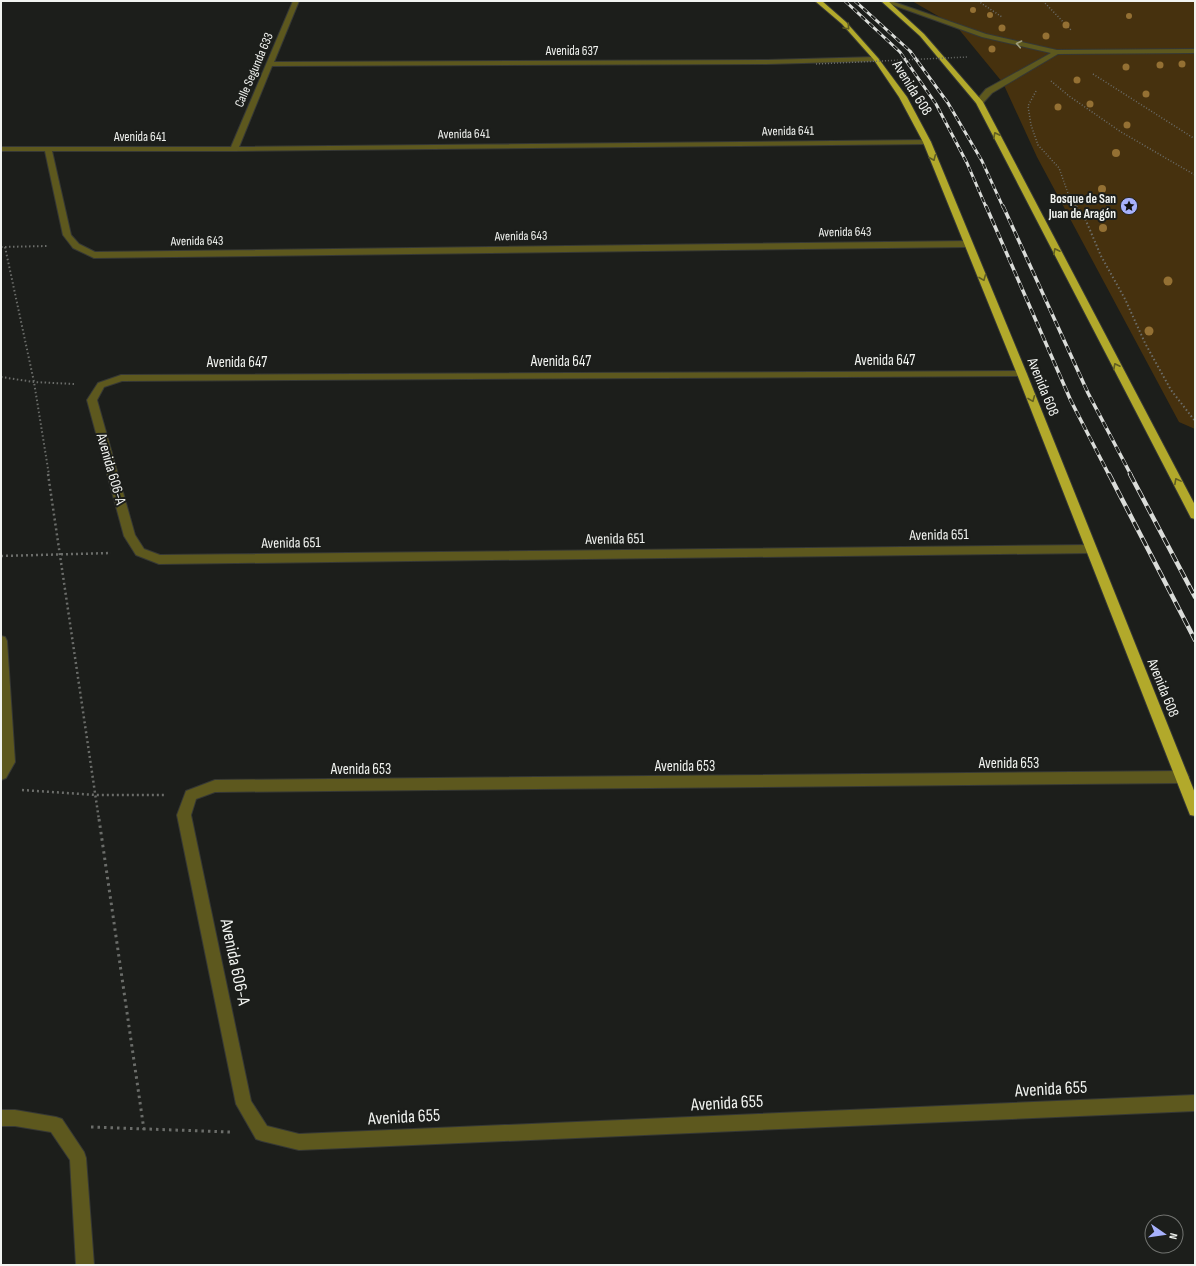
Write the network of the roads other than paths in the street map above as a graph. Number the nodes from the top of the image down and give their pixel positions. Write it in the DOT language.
graph roads {
  1 [pos="296,1"];
  2 [pos="818,1"];
  3 [pos="885,1"];
  4 [pos="1195,51"];
  5 [pos="1057,52"];
  6 [pos="876,59"];
  7 [pos="269,64"];
  8 [pos="979,102"];
  9 [pos="927,142"];
  10 [pos="234,148"];
  11 [pos="1,149"];
  12 [pos="48,149"];
  13 [pos="969,244"];
  14 [pos="1022,374"];
  15 [pos="101,385"];
  16 [pos="1195,515"];
  17 [pos="1091,549"];
  18 [pos="140,552"];
  19 [pos="1,640"];
  20 [pos="1,774"];
  21 [pos="1182,777"];
  22 [pos="191,795"];
  23 [pos="1195,810"];
  24 [pos="1195,1103"];
  25 [pos="1,1118"];
  26 [pos="262,1133"];
  27 [pos="85,1265"];
  1 -- 7 [label="street, Calle Segunda 633"];
  2 -- 6 [label="highway, Avenida 608, one-way"];
  5 -- 3 [label="street, one-way"];
  3 -- 8 [label="highway"];
  4 -- 5 [label="street"];
  5 -- 8 [label="street"];
  6 -- 7 [label="street, Avenida 637"];
  6 -- 9 [label="highway, Avenida 608"];
  7 -- 10 [label="street, Calle Segunda 633"];
  16 -- 8 [label="highway, one-way"];
  9 -- 10 [label="street, Avenida 641"];
  9 -- 13 [label="highway, Avenida 608, one-way"];
  10 -- 12 [label="street, Avenida 641"];
  11 -- 12 [label="street, Avenida 641"];
  12 -- 13 [label="street, Avenida 643"];
  13 -- 14 [label="highway, Avenida 608, one-way"];
  14 -- 15 [label="street, Avenida 647"];
  14 -- 17 [label="highway, Avenida 608, one-way"];
  15 -- 18 [label="street, Avenida 606-A"];
  17 -- 18 [label="street, Avenida 651"];
  17 -- 21 [label="highway, Avenida 608"];
  19 -- 20 [label="street"];
  21 -- 22 [label="street, Avenida 653"];
  21 -- 23 [label="highway, Avenida 608"];
  22 -- 26 [label="street, Avenida 606-A"];
  24 -- 26 [label="street, Avenida 655"];
  25 -- 27 [label="street"];
}
